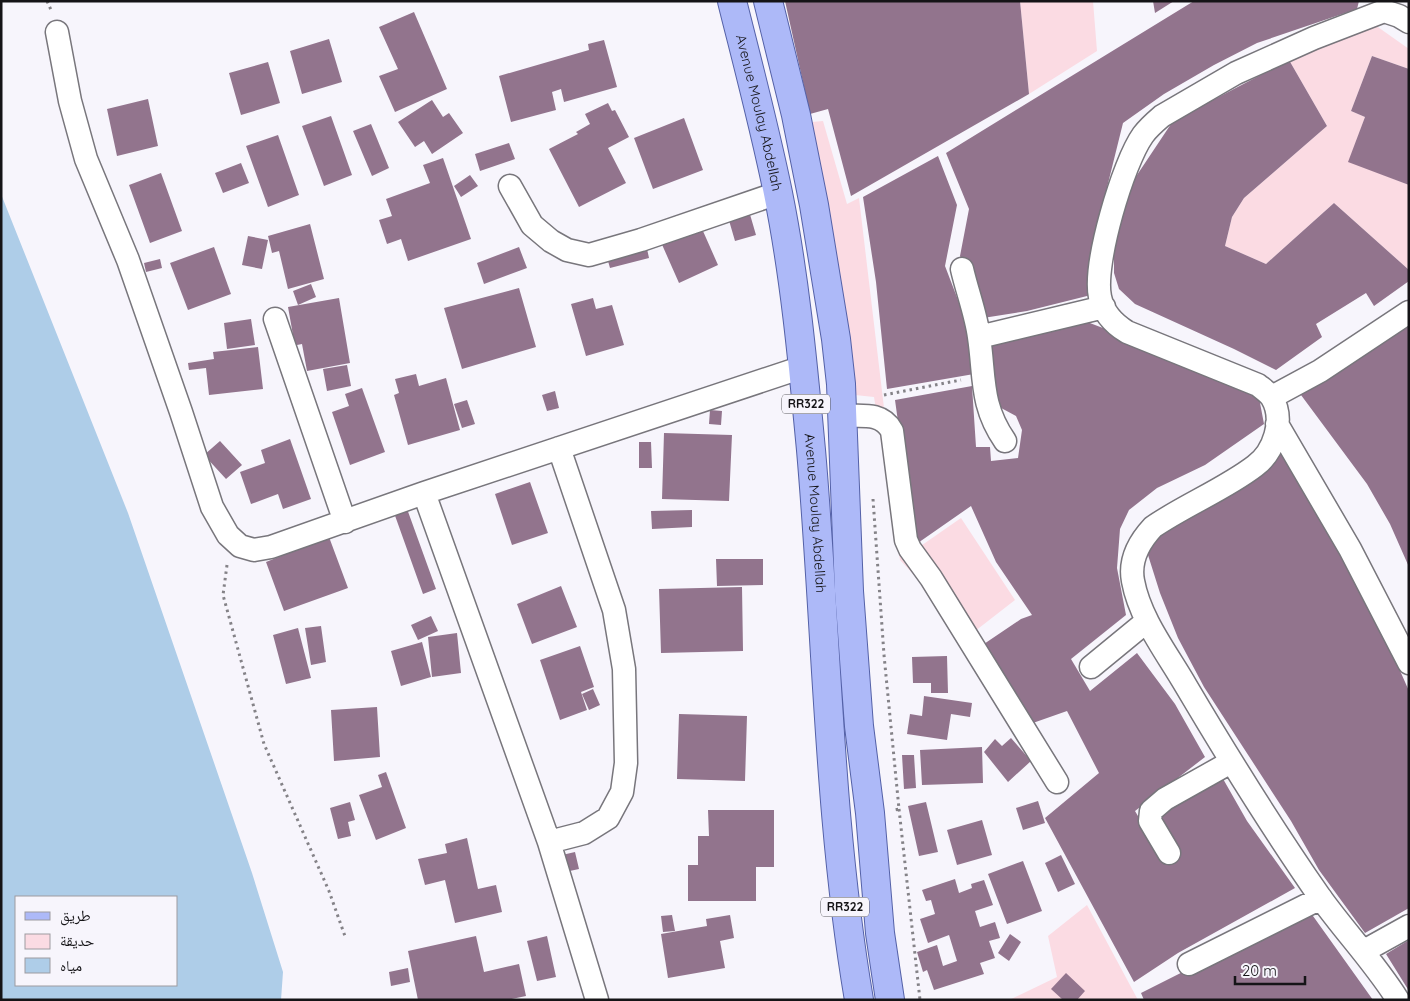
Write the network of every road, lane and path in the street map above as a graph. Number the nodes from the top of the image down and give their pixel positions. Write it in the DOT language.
graph roads {
  1 [pos="732,1"];
  2 [pos="768,1"];
  3 [pos="1385,6"];
  4 [pos="1409,22"];
  5 [pos="58,32"];
  6 [pos="510,186"];
  7 [pos="778,194"];
  8 [pos="962,269"];
  9 [pos="1104,307"];
  10 [pos="1409,312"];
  11 [pos="275,319"];
  12 [pos="979,337"];
  13 [pos="803,367"];
  14 [pos="981,376"];
  15 [pos="1272,397"];
  16 [pos="855,416"];
  17 [pos="1278,424"];
  18 [pos="1005,441"];
  19 [pos="559,448"];
  20 [pos="424,493"];
  21 [pos="873,496"];
  22 [pos="345,522"];
  23 [pos="240,546"];
  24 [pos="1148,621"];
  25 [pos="1409,663"];
  26 [pos="1091,666"];
  27 [pos="1231,762"];
  28 [pos="1057,782"];
  29 [pos="899,809"];
  30 [pos="870,813"];
  31 [pos="549,842"];
  32 [pos="1169,853"];
  33 [pos="1321,898"];
  34 [pos="1409,926"];
  35 [pos="346,939"];
  36 [pos="1364,951"];
  37 [pos="1189,964"];
  38 [pos="597,1000"];
  39 [pos="859,1000"];
  40 [pos="890,1000"];
  41 [pos="920,1000"];
  42 [pos="1398,1000"];
  1 -- 7 [label="main road, Avenue Moulay Abdellah / RR322"];
  2 -- 16 [label="main road, RR322"];
  3 -- 4 [label="street"];
  3 -- 9 [label="street"];
  5 -- 23 [label="street"];
  6 -- 7 [label="street"];
  7 -- 13 [label="main road, Avenue Moulay Abdellah / RR322"];
  8 -- 12 [label="street"];
  9 -- 12 [label="street"];
  9 -- 15 [label="street"];
  10 -- 15 [label="street"];
  11 -- 22 [label="street"];
  12 -- 14 [label="street"];
  13 -- 19 [label="street"];
  13 -- 39 [label="main road, Avenue Moulay Abdellah / RR322"];
  14 -- 16 [label="path"];
  14 -- 18 [label="street"];
  15 -- 17 [label="street"];
  16 -- 28 [label="street"];
  16 -- 30 [label="main road, RR322"];
  17 -- 24 [label="street"];
  17 -- 25 [label="street"];
  19 -- 20 [label="street"];
  19 -- 31 [label="street"];
  20 -- 22 [label="street"];
  20 -- 31 [label="street"];
  21 -- 29 [label="path"];
  22 -- 23 [label="street"];
  23 -- 35 [label="path"];
  24 -- 26 [label="street"];
  24 -- 27 [label="street"];
  27 -- 32 [label="street"];
  27 -- 33 [label="street"];
  29 -- 30 [label="path"];
  29 -- 41 [label="path"];
  30 -- 40 [label="main road, RR322"];
  31 -- 38 [label="street"];
  33 -- 36 [label="street"];
  33 -- 37 [label="street"];
  34 -- 36 [label="street"];
  36 -- 42 [label="street"];
}
